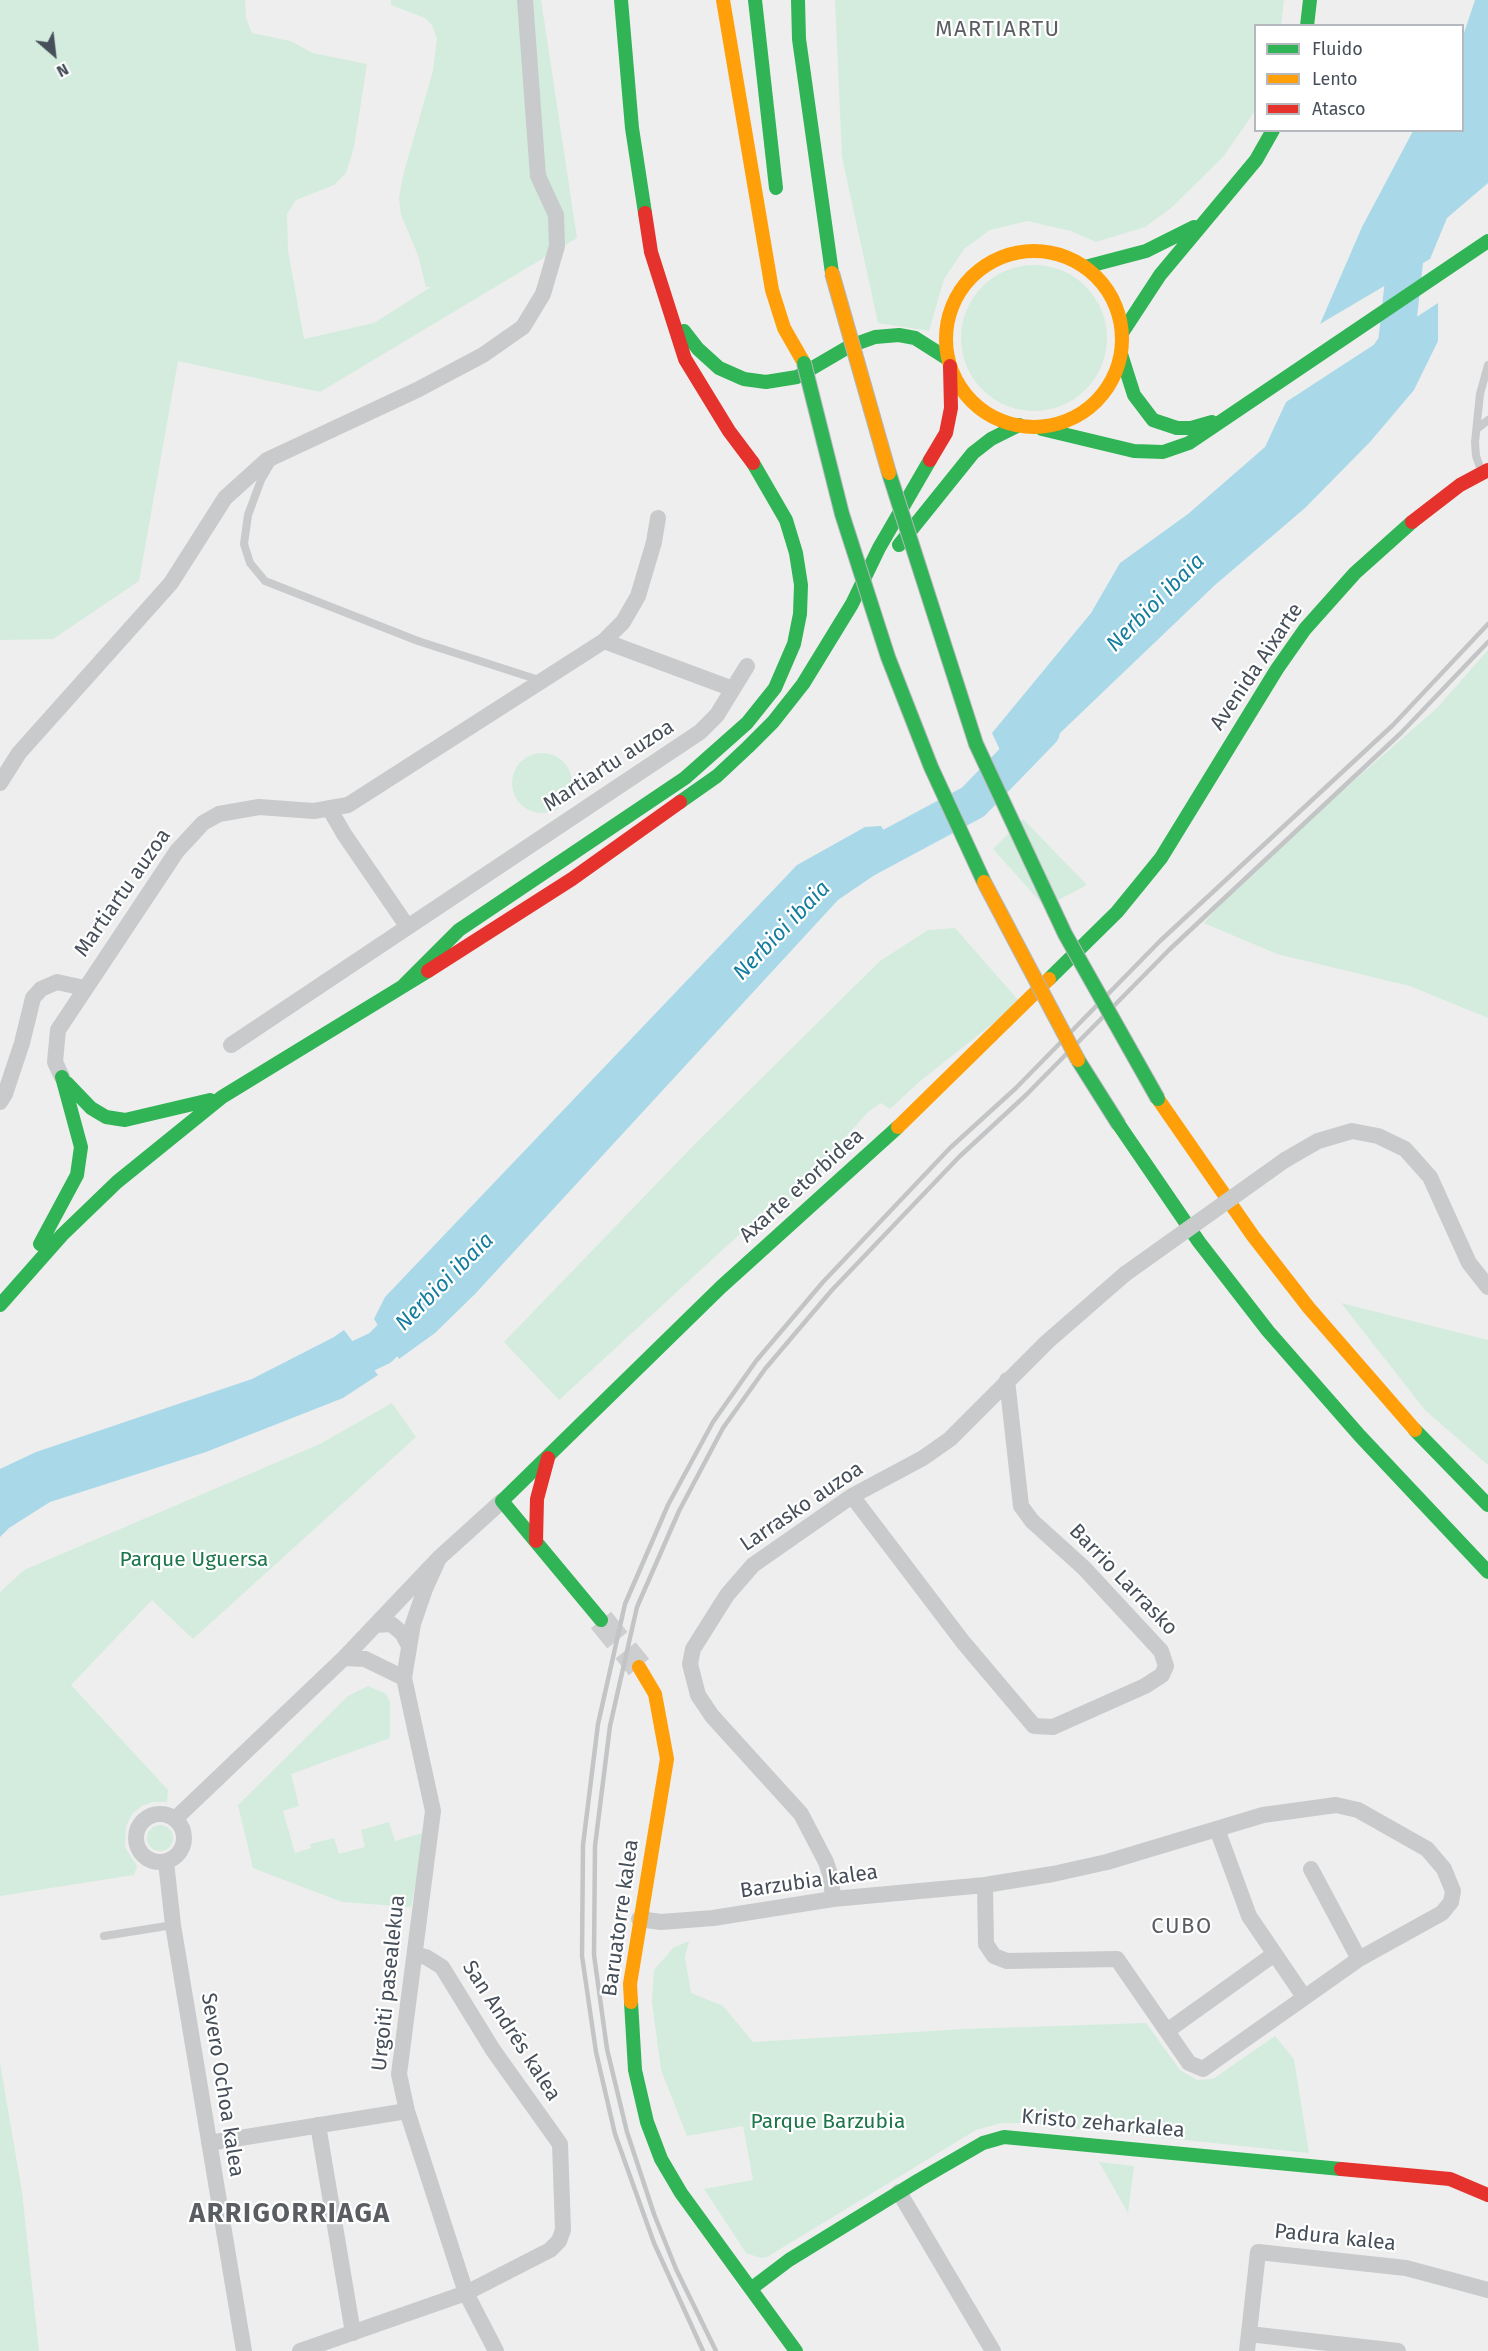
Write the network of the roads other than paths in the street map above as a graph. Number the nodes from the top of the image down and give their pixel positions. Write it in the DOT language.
graph roads {
  1 [pos="525,0"];
  2 [pos="621,0"];
  3 [pos="723,0"];
  4 [pos="755,0"];
  5 [pos="798,0"];
  6 [pos="1310,0"];
  7 [pos="1307,24"];
  8 [pos="825,119"];
  9 [pos="1272,132"];
  10 [pos="830,154"];
  11 [pos="778,204"];
  12 [pos="1205,222"];
  13 [pos="1488,241"];
  14 [pos="1085,267"];
  15 [pos="855,303"];
  16 [pos="668,309"];
  17 [pos="797,318"];
  18 [pos="1122,333"];
  19 [pos="1121,354"];
  20 [pos="804,363"];
  21 [pos="949,363"];
  22 [pos="1488,365"];
  23 [pos="1235,413"];
  24 [pos="870,414"];
  25 [pos="1488,420"];
  26 [pos="1024,426"];
  27 [pos="1477,429"];
  28 [pos="276,455"];
  29 [pos="1486,472"];
  30 [pos="658,518"];
  31 [pos="852,604"];
  32 [pos="604,640"];
  33 [pos="747,666"];
  34 [pos="542,681"];
  35 [pos="733,689"];
  36 [pos="0,783"];
  37 [pos="330,808"];
  38 [pos="1128,899"];
  39 [pos="407,926"];
  40 [pos="402,987"];
  41 [pos="84,988"];
  42 [pos="231,1045"];
  43 [pos="62,1077"];
  44 [pos="222,1097"];
  45 [pos="0,1102"];
  46 [pos="16,1285"];
  47 [pos="1488,1287"];
  48 [pos="0,1305"];
  49 [pos="1007,1380"];
  50 [pos="548,1458"];
  51 [pos="852,1496"];
  52 [pos="502,1501"];
  53 [pos="1488,1505"];
  54 [pos="536,1541"];
  55 [pos="439,1558"];
  56 [pos="1488,1572"];
  57 [pos="602,1620"];
  58 [pos="376,1625"];
  59 [pos="409,1646"];
  60 [pos="345,1658"];
  61 [pos="639,1667"];
  62 [pos="404,1678"];
  63 [pos="175,1819"];
  64 [pos="1217,1829"];
  65 [pos="166,1862"];
  66 [pos="1311,1869"];
  67 [pos="985,1885"];
  68 [pos="832,1899"];
  69 [pos="639,1919"];
  70 [pos="173,1925"];
  71 [pos="104,1936"];
  72 [pos="416,1955"];
  73 [pos="1273,1955"];
  74 [pos="1359,1959"];
  75 [pos="1304,1997"];
  76 [pos="1167,2031"];
  77 [pos="407,2111"];
  78 [pos="318,2126"];
  79 [pos="209,2143"];
  80 [pos="1450,2179"];
  81 [pos="1488,2182"];
  82 [pos="899,2192"];
  83 [pos="1488,2195"];
  84 [pos="752,2288"];
  85 [pos="1488,2290"];
  86 [pos="466,2293"];
  87 [pos="353,2333"];
  88 [pos="1248,2343"];
  89 [pos="244,2351"];
  90 [pos="300,2351"];
  91 [pos="496,2351"];
  92 [pos="796,2351"];
  93 [pos="993,2351"];
  94 [pos="1398,2351"];
  1 -- 28 [label="street"];
  2 -- 16 [label="main road"];
  3 -- 20 [label="main road"];
  4 -- 11 [label="main road"];
  5 -- 24 [label="main road, bridge"];
  6 -- 7 [label="main road"];
  8 -- 10 [label="main road"];
  9 -- 12 [label="main road"];
  12 -- 14 [label="main road"];
  12 -- 18 [label="main road"];
  13 -- 23 [label="main road"];
  14 -- 18 [label="main road"];
  14 -- 21 [label="main road"];
  15 -- 24 [label="main road, bridge"];
  16 -- 21 [label="main road"];
  16 -- 40 [label="main road"];
  17 -- 20 [label="main road"];
  18 -- 19 [label="main road"];
  19 -- 23 [label="main road"];
  19 -- 26 [label="main road"];
  20 -- 56 [label="main road, bridge"];
  21 -- 26 [label="main road"];
  21 -- 31 [label="main road"];
  22 -- 27 [label="lane"];
  23 -- 26 [label="main road"];
  24 -- 53 [label="main road, bridge"];
  25 -- 27 [label="lane"];
  26 -- 31 [label="main road"];
  27 -- 29 [label="lane"];
  28 -- 34 [label="lane"];
  28 -- 36 [label="street"];
  29 -- 38 [label="main road, Avenida Aixarte"];
  30 -- 32 [label="street, Martiartu auzoa"];
  31 -- 40 [label="main road"];
  32 -- 34 [label="street, Martiartu auzoa"];
  32 -- 35 [label="street"];
  33 -- 35 [label="street, Martiartu auzoa"];
  34 -- 37 [label="street, Martiartu auzoa"];
  35 -- 39 [label="street, Martiartu auzoa"];
  37 -- 39 [label="street"];
  37 -- 41 [label="street, Martiartu auzoa"];
  38 -- 50 [label="main road, Axarte etorbidea"];
  39 -- 42 [label="street, Martiartu auzoa"];
  40 -- 44 [label="main road"];
  41 -- 43 [label="street, Martiartu auzoa"];
  41 -- 45 [label="street"];
  43 -- 44 [label="main road"];
  43 -- 46 [label="main road"];
  44 -- 46 [label="main road"];
  46 -- 48 [label="main road"];
  47 -- 49 [label="street, Larrasko auzoa, bridge"];
  49 -- 51 [label="street, Larrasko auzoa"];
  49 -- 51 [label="street, Barrio Larrasko"];
  50 -- 52 [label="main road, Axarte etorbidea"];
  50 -- 54 [label="main road"];
  51 -- 68 [label="street, Larrasko auzoa"];
  52 -- 54 [label="main road"];
  52 -- 55 [label="street"];
  54 -- 57 [label="main road"];
  55 -- 58 [label="street"];
  55 -- 59 [label="street"];
  58 -- 59 [label="street"];
  58 -- 60 [label="street"];
  59 -- 62 [label="street"];
  60 -- 62 [label="street"];
  60 -- 63 [label="street"];
  61 -- 69 [label="main road, Baruatorre kalea"];
  62 -- 72 [label="street, Urgoiti pasealekua"];
  63 -- 65 [label="street"];
  63 -- 65 [label="street"];
  64 -- 67 [label="street, Barzubia kalea"];
  64 -- 73 [label="street"];
  64 -- 74 [label="street, Barzubia kalea"];
  65 -- 70 [label="street, Severo Ochoa kalea"];
  66 -- 74 [label="street"];
  67 -- 68 [label="street, Barzubia kalea"];
  67 -- 76 [label="street"];
  68 -- 69 [label="street, Barzubia kalea"];
  69 -- 84 [label="main road, Baruatorre kalea"];
  70 -- 71 [label="lane"];
  70 -- 79 [label="street, Severo Ochoa kalea"];
  72 -- 77 [label="street, Urgoiti pasealekua"];
  72 -- 86 [label="street, San Andrés kalea"];
  73 -- 75 [label="street"];
  73 -- 76 [label="street"];
  74 -- 75 [label="street"];
  75 -- 76 [label="street"];
  77 -- 78 [label="street"];
  77 -- 86 [label="street, Urgoiti pasealekua"];
  78 -- 79 [label="street"];
  78 -- 87 [label="street"];
  79 -- 89 [label="street, Severo Ochoa kalea"];
  80 -- 81 [label="main road"];
  80 -- 82 [label="main road, Kristo zeharkalea"];
  80 -- 83 [label="main road, Kristo zeharkalea"];
  82 -- 84 [label="main road, Kristo zeharkalea"];
  82 -- 93 [label="street"];
  84 -- 92 [label="main road, Baruatorre kalea"];
  85 -- 88 [label="street, Padura kalea"];
  86 -- 87 [label="street"];
  86 -- 91 [label="street, Urgoiti pasealekua"];
  87 -- 90 [label="street"];
  88 -- 94 [label="street, Padura kalea"];
}
